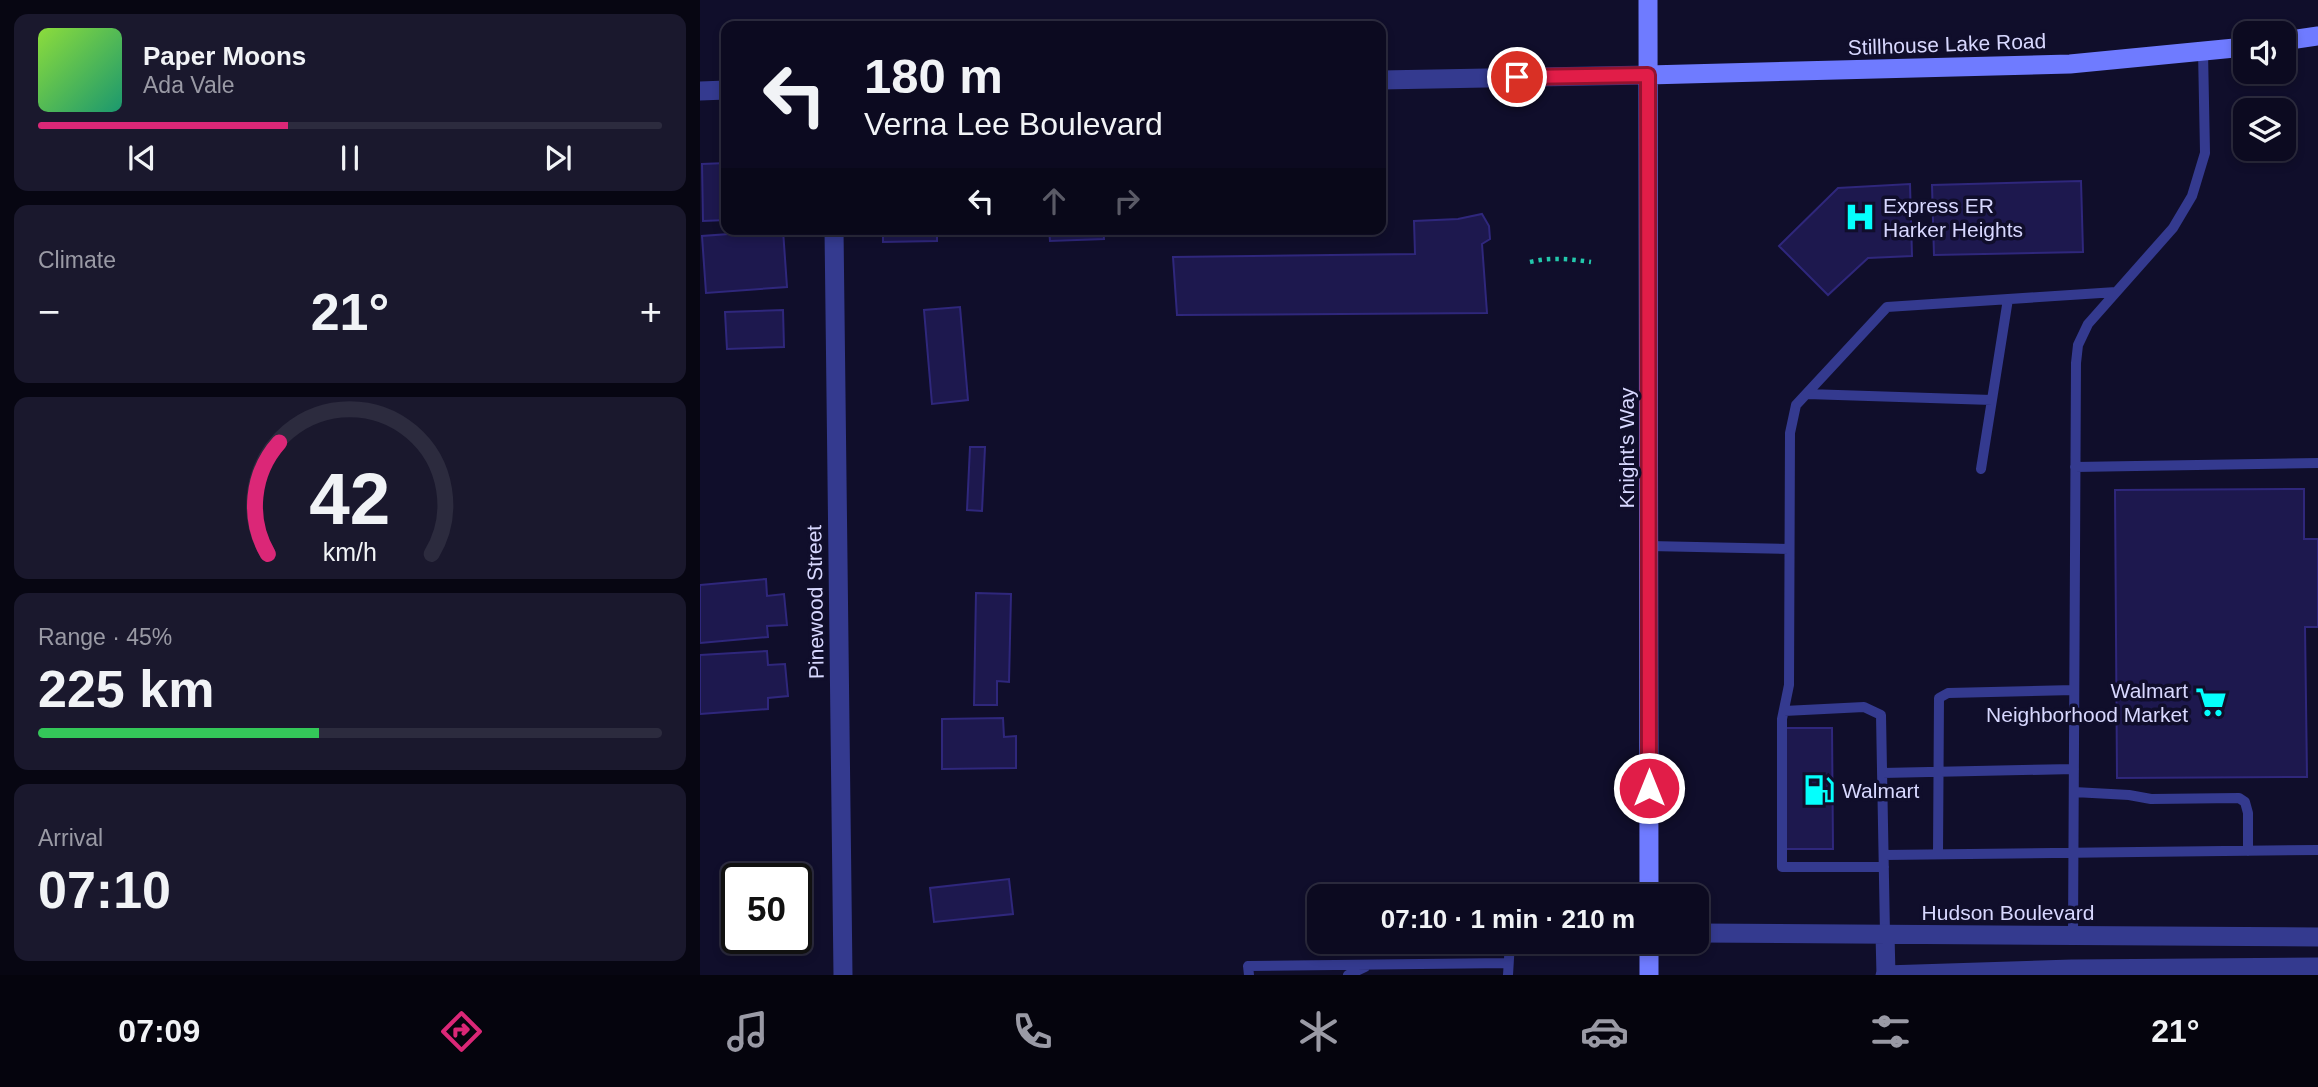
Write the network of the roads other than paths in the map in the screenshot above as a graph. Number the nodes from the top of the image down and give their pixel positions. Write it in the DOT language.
graph roads {
  1 [pos="1648,0"];
  2 [pos="2318,36"];
  3 [pos="2296,39"];
  4 [pos="2233,48"];
  5 [pos="2203,51"];
  6 [pos="1648,75"];
  7 [pos="1386,79"];
  8 [pos="721,90"];
  9 [pos="700,91"];
  10 [pos="834,235"];
  11 [pos="2116,292"];
  12 [pos="2008,299"];
  13 [pos="1807,394"];
  14 [pos="1992,400"];
  15 [pos="2318,463"];
  16 [pos="2075,467"];
  17 [pos="1981,469"];
  18 [pos="1649,546"];
  19 [pos="1789,549"];
  20 [pos="2074,690"];
  21 [pos="1784,711"];
  22 [pos="2074,769"];
  23 [pos="1938,772"];
  24 [pos="1882,773"];
  25 [pos="2074,792"];
  26 [pos="2248,850"];
  27 [pos="2318,850"];
  28 [pos="2073,853"];
  29 [pos="1938,854"];
  30 [pos="1884,855"];
  31 [pos="1884,867"];
  32 [pos="1649,884"];
  33 [pos="1709,933"];
  34 [pos="1885,934"];
  35 [pos="2073,935"];
  36 [pos="2318,937"];
  37 [pos="1508,954"];
  38 [pos="1649,954"];
  39 [pos="1507,962"];
  40 [pos="1368,966"];
  41 [pos="2318,967"];
  42 [pos="2072,972"];
  43 [pos="842,975"];
  44 [pos="1249,975"];
  45 [pos="1348,975"];
  46 [pos="1508,975"];
  47 [pos="1649,975"];
  48 [pos="1886,975"];
  1 -- 6 [label="main road, Knight's Way"];
  2 -- 3 [label="main road"];
  4 -- 5 [label="main road, Stillhouse Lake Road"];
  5 -- 6 [label="main road, Stillhouse Lake Road"];
  5 -- 11 [label="lane"];
  6 -- 7 [label="street"];
  6 -- 18 [label="main road, Knight's Way"];
  8 -- 9 [label="street"];
  10 -- 43 [label="street, Pinewood Street"];
  11 -- 12 [label="lane"];
  11 -- 16 [label="lane"];
  12 -- 13 [label="lane"];
  12 -- 14 [label="lane"];
  13 -- 14 [label="lane"];
  13 -- 19 [label="lane"];
  14 -- 17 [label="lane"];
  15 -- 16 [label="lane"];
  16 -- 20 [label="lane"];
  18 -- 19 [label="lane"];
  18 -- 32 [label="main road, Knight's Way"];
  19 -- 21 [label="lane"];
  20 -- 22 [label="lane"];
  20 -- 23 [label="lane"];
  21 -- 24 [label="lane"];
  21 -- 31 [label="lane"];
  22 -- 23 [label="lane"];
  22 -- 25 [label="lane"];
  23 -- 24 [label="lane"];
  23 -- 29 [label="lane"];
  24 -- 30 [label="lane"];
  25 -- 26 [label="lane"];
  25 -- 28 [label="lane"];
  26 -- 27 [label="lane"];
  26 -- 28 [label="lane"];
  28 -- 29 [label="lane"];
  28 -- 35 [label="lane"];
  29 -- 30 [label="lane"];
  30 -- 31 [label="lane"];
  31 -- 34 [label="lane"];
  33 -- 34 [label="street, Hudson Boulevard"];
  34 -- 35 [label="street, Hudson Boulevard"];
  34 -- 48 [label="street"];
  35 -- 36 [label="street, Hudson Boulevard"];
  35 -- 42 [label="street"];
  37 -- 39 [label="lane"];
  38 -- 47 [label="main road"];
  39 -- 40 [label="lane"];
  39 -- 46 [label="lane"];
  40 -- 44 [label="lane"];
  40 -- 45 [label="lane"];
  41 -- 42 [label="street"];
  42 -- 48 [label="street"];
}
